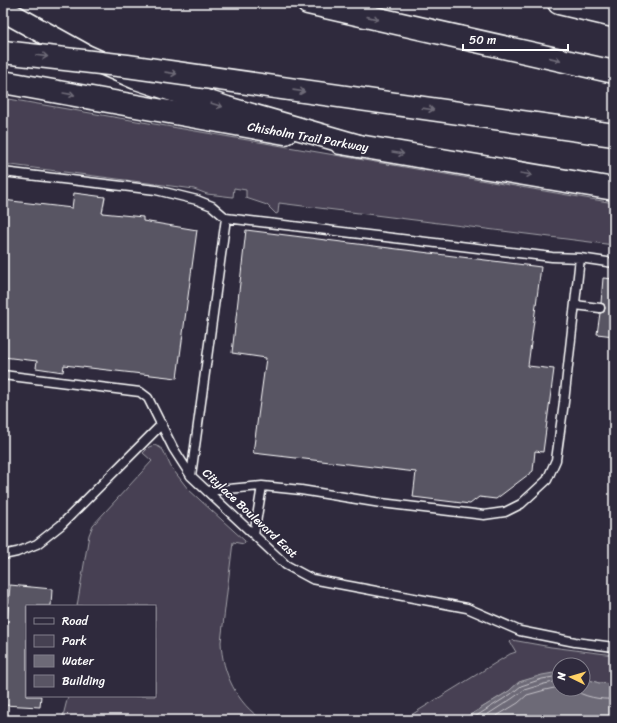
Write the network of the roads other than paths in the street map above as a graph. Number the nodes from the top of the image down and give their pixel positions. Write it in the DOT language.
graph roads {
  1 [pos="308,3"];
  2 [pos="559,3"];
  3 [pos="3,10"];
  4 [pos="614,16"];
  5 [pos="3,52"];
  6 [pos="614,72"];
  7 [pos="3,82"];
  8 [pos="614,135"];
  9 [pos="359,146"];
  10 [pos="3,172"];
  11 [pos="614,189"];
  12 [pos="226,218"];
  13 [pos="580,258"];
  14 [pos="614,263"];
  15 [pos="575,305"];
  16 [pos="600,308"];
  17 [pos="3,375"];
  18 [pos="162,424"];
  19 [pos="191,476"];
  20 [pos="262,486"];
  21 [pos="207,491"];
  22 [pos="254,535"];
  23 [pos="3,555"];
  24 [pos="614,647"];
  1 -- 6 [label="main road, one-way"];
  2 -- 4 [label="main road"];
  3 -- 9 [label="main road, one-way"];
  5 -- 8 [label="main road, one-way, bridge"];
  7 -- 9 [label="main road, Chisholm Trail Parkway, one-way"];
  9 -- 11 [label="main road, Chisholm Trail Parkway, one-way"];
  10 -- 12 [label="lane"];
  12 -- 13 [label="lane"];
  12 -- 19 [label="lane"];
  13 -- 14 [label="lane"];
  13 -- 15 [label="lane"];
  15 -- 16 [label="lane"];
  15 -- 20 [label="lane"];
  17 -- 18 [label="lane, Citylace Boulevard East"];
  18 -- 19 [label="lane, Citylace Boulevard East"];
  18 -- 23 [label="lane"];
  19 -- 21 [label="lane, Citylace Boulevard East"];
  20 -- 21 [label="lane"];
  20 -- 22 [label="lane"];
  21 -- 22 [label="lane, Citylace Boulevard East"];
  22 -- 24 [label="lane, Citylace Boulevard East"];
}
